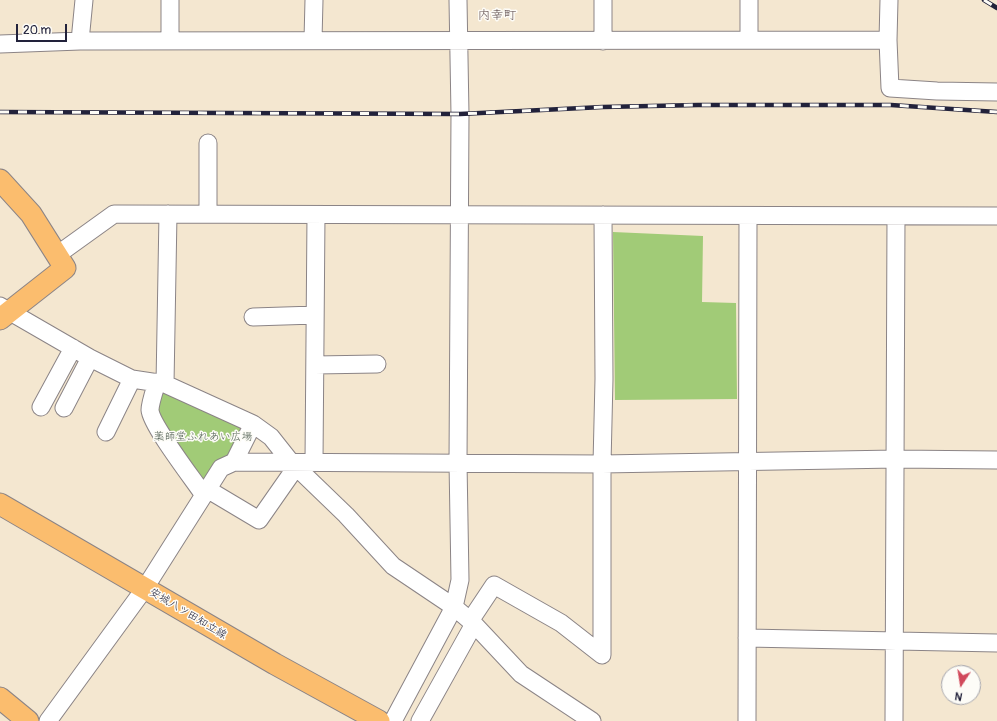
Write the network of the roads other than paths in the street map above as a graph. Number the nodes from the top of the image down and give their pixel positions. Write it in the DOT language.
graph roads {
  1 [pos="84,0"];
  2 [pos="170,0"];
  3 [pos="314,0"];
  4 [pos="458,0"];
  5 [pos="603,0"];
  6 [pos="749,0"];
  7 [pos="889,0"];
  8 [pos="313,40"];
  9 [pos="459,40"];
  10 [pos="749,40"];
  11 [pos="888,40"];
  12 [pos="80,41"];
  13 [pos="170,41"];
  14 [pos="603,41"];
  15 [pos="0,44"];
  16 [pos="997,92"];
  17 [pos="208,143"];
  18 [pos="0,180"];
  19 [pos="168,214"];
  20 [pos="208,214"];
  21 [pos="316,215"];
  22 [pos="459,215"];
  23 [pos="603,215"];
  24 [pos="748,216"];
  25 [pos="896,216"];
  26 [pos="997,216"];
  27 [pos="57,255"];
  28 [pos="3,312"];
  29 [pos="315,315"];
  30 [pos="253,316"];
  31 [pos="73,348"];
  32 [pos="90,358"];
  33 [pos="377,364"];
  34 [pos="315,365"];
  35 [pos="132,378"];
  36 [pos="161,383"];
  37 [pos="41,407"];
  38 [pos="64,408"];
  39 [pos="253,424"];
  40 [pos="106,432"];
  41 [pos="896,459"];
  42 [pos="997,460"];
  43 [pos="314,461"];
  44 [pos="234,462"];
  45 [pos="458,462"];
  46 [pos="747,462"];
  47 [pos="293,464"];
  48 [pos="602,464"];
  49 [pos="205,492"];
  50 [pos="0,504"];
  51 [pos="145,588"];
  52 [pos="454,607"];
  53 [pos="472,623"];
  54 [pos="747,638"];
  55 [pos="894,641"];
  56 [pos="997,643"];
  57 [pos="2,703"];
  58 [pos="28,721"];
  59 [pos="48,721"];
  60 [pos="378,721"];
  61 [pos="393,721"];
  62 [pos="420,721"];
  63 [pos="592,721"];
  64 [pos="747,721"];
  65 [pos="894,721"];
  1 -- 12 [label="street"];
  2 -- 13 [label="street"];
  3 -- 8 [label="street"];
  4 -- 9 [label="street"];
  5 -- 14 [label="street"];
  6 -- 10 [label="street"];
  7 -- 11 [label="street"];
  8 -- 9 [label="street"];
  8 -- 13 [label="street"];
  9 -- 14 [label="street"];
  9 -- 22 [label="street"];
  10 -- 11 [label="street"];
  10 -- 14 [label="street"];
  11 -- 16 [label="street"];
  12 -- 13 [label="street"];
  12 -- 15 [label="street"];
  17 -- 20 [label="street"];
  18 -- 27 [label="main road"];
  19 -- 20 [label="street"];
  19 -- 27 [label="street"];
  19 -- 36 [label="street"];
  20 -- 21 [label="street"];
  21 -- 22 [label="street"];
  21 -- 29 [label="street"];
  22 -- 23 [label="street"];
  22 -- 45 [label="street"];
  23 -- 24 [label="street"];
  23 -- 48 [label="street"];
  24 -- 25 [label="street"];
  24 -- 46 [label="street"];
  25 -- 26 [label="street"];
  25 -- 41 [label="street"];
  27 -- 28 [label="main road"];
  28 -- 31 [label="street"];
  29 -- 30 [label="street"];
  29 -- 34 [label="street"];
  31 -- 32 [label="street"];
  31 -- 37 [label="street"];
  32 -- 35 [label="street"];
  32 -- 38 [label="street"];
  33 -- 34 [label="street"];
  34 -- 43 [label="street"];
  35 -- 36 [label="street"];
  35 -- 40 [label="street"];
  36 -- 39 [label="street"];
  36 -- 49 [label="street"];
  39 -- 44 [label="street"];
  39 -- 47 [label="street"];
  41 -- 42 [label="street"];
  41 -- 46 [label="street"];
  41 -- 55 [label="street"];
  43 -- 45 [label="street"];
  43 -- 47 [label="street"];
  44 -- 47 [label="street"];
  44 -- 49 [label="street"];
  45 -- 48 [label="street"];
  45 -- 52 [label="street"];
  46 -- 48 [label="street"];
  46 -- 54 [label="street"];
  47 -- 49 [label="street"];
  47 -- 52 [label="street"];
  48 -- 53 [label="street"];
  49 -- 51 [label="street"];
  50 -- 51 [label="main road, 安城八ツ田知立線"];
  51 -- 59 [label="street"];
  51 -- 60 [label="main road, 安城八ツ田知立線"];
  52 -- 53 [label="street"];
  52 -- 61 [label="street"];
  53 -- 62 [label="street"];
  53 -- 63 [label="street"];
  54 -- 55 [label="street"];
  54 -- 64 [label="street"];
  55 -- 56 [label="street"];
  55 -- 65 [label="street"];
  57 -- 58 [label="main road"];
}
